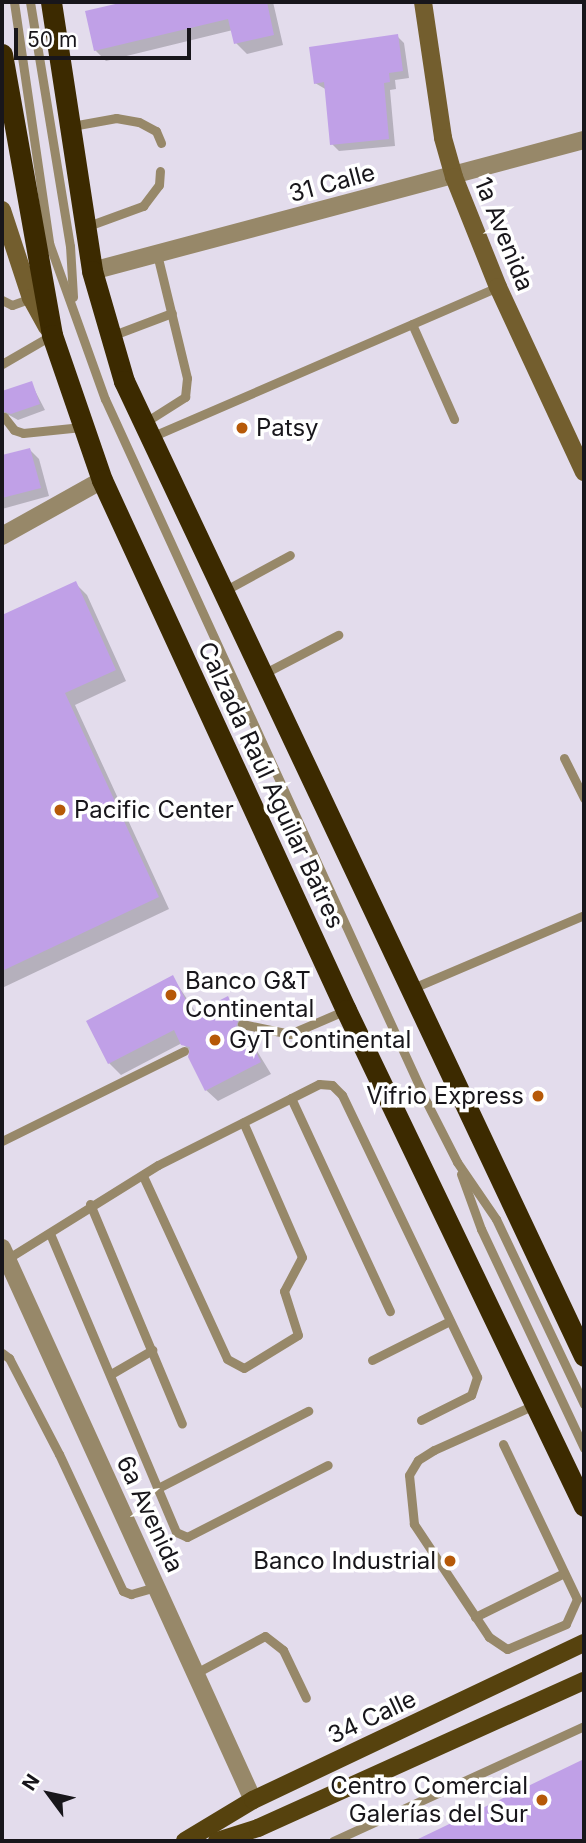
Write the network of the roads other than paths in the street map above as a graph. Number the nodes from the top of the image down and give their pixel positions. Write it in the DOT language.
graph roads {
  1 [pos="15,2"];
  2 [pos="30,2"];
  3 [pos="51,2"];
  4 [pos="423,2"];
  5 [pos="2,54"];
  6 [pos="72,126"];
  7 [pos="584,140"];
  8 [pos="161,143"];
  9 [pos="160,171"];
  10 [pos="454,177"];
  11 [pos="2,210"];
  12 [pos="88,226"];
  13 [pos="157,254"];
  14 [pos="92,271"];
  15 [pos="498,287"];
  16 [pos="31,298"];
  17 [pos="2,300"];
  18 [pos="74,305"];
  19 [pos="172,313"];
  20 [pos="412,324"];
  21 [pos="52,335"];
  22 [pos="109,337"];
  23 [pos="2,364"];
  24 [pos="4,417"];
  25 [pos="454,419"];
  26 [pos="83,426"];
  27 [pos="148,430"];
  28 [pos="584,472"];
  29 [pos="102,481"];
  30 [pos="2,536"];
  31 [pos="290,555"];
  32 [pos="224,591"];
  33 [pos="338,635"];
  34 [pos="263,674"];
  35 [pos="564,758"];
  36 [pos="584,798"];
  37 [pos="584,915"];
  38 [pos="413,988"];
  39 [pos="346,1010"];
  40 [pos="242,1024"];
  41 [pos="184,1051"];
  42 [pos="291,1098"];
  43 [pos="243,1122"];
  44 [pos="2,1141"];
  45 [pos="457,1162"];
  46 [pos="143,1176"];
  47 [pos="90,1204"];
  48 [pos="51,1236"];
  49 [pos="4,1254"];
  50 [pos="390,1311"];
  51 [pos="450,1321"];
  52 [pos="152,1350"];
  53 [pos="2,1353"];
  54 [pos="584,1356"];
  55 [pos="372,1360"];
  56 [pos="111,1374"];
  57 [pos="536,1404"];
  58 [pos="584,1404"];
  59 [pos="308,1411"];
  60 [pos="421,1420"];
  61 [pos="182,1424"];
  62 [pos="503,1444"];
  63 [pos="584,1448"];
  64 [pos="328,1465"];
  65 [pos="158,1488"];
  66 [pos="584,1506"];
  67 [pos="564,1573"];
  68 [pos="156,1587"];
  69 [pos="475,1616"];
  70 [pos="584,1643"];
  71 [pos="196,1673"];
  72 [pos="584,1681"];
  73 [pos="306,1698"];
  74 [pos="584,1726"];
  75 [pos="253,1800"];
  76 [pos="262,1834"];
  77 [pos="185,1841"];
  78 [pos="217,1841"];
  79 [pos="333,1841"];
  1 -- 18 [label="lane"];
  2 -- 18 [label="lane"];
  3 -- 6 [label="highway, Calzada Raúl Aguilar Batres"];
  4 -- 10 [label="street, 1a Avenida"];
  5 -- 21 [label="highway, Calzada Raúl Aguilar Batres"];
  6 -- 8 [label="lane"];
  6 -- 12 [label="highway, Calzada Raúl Aguilar Batres"];
  7 -- 10 [label="street, 31 Calle"];
  9 -- 12 [label="lane"];
  10 -- 13 [label="street, 31 Calle"];
  10 -- 15 [label="street, 1a Avenida"];
  11 -- 16 [label="street"];
  12 -- 14 [label="highway, Calzada Raúl Aguilar Batres"];
  13 -- 14 [label="street, 31 Calle"];
  13 -- 19 [label="lane"];
  14 -- 22 [label="highway, Calzada Raúl Aguilar Batres"];
  15 -- 20 [label="lane"];
  15 -- 28 [label="street, 1a Avenida"];
  16 -- 17 [label="lane"];
  16 -- 21 [label="street"];
  18 -- 45 [label="lane"];
  19 -- 22 [label="lane"];
  19 -- 27 [label="lane"];
  20 -- 25 [label="lane"];
  20 -- 27 [label="lane"];
  21 -- 23 [label="lane"];
  21 -- 26 [label="highway, Calzada Raúl Aguilar Batres"];
  22 -- 27 [label="highway, Calzada Raúl Aguilar Batres"];
  24 -- 26 [label="lane"];
  26 -- 29 [label="highway, Calzada Raúl Aguilar Batres"];
  27 -- 32 [label="highway, Calzada Raúl Aguilar Batres"];
  29 -- 30 [label="street"];
  29 -- 39 [label="highway, Calzada Raúl Aguilar Batres"];
  31 -- 32 [label="lane"];
  32 -- 34 [label="highway, Calzada Raúl Aguilar Batres"];
  33 -- 34 [label="lane"];
  34 -- 38 [label="highway, Calzada Raúl Aguilar Batres"];
  35 -- 36 [label="lane"];
  37 -- 38 [label="lane"];
  38 -- 54 [label="highway, Calzada Raúl Aguilar Batres"];
  39 -- 40 [label="lane"];
  39 -- 57 [label="highway, Calzada Raúl Aguilar Batres"];
  41 -- 44 [label="lane"];
  42 -- 43 [label="lane"];
  42 -- 50 [label="lane"];
  42 -- 51 [label="lane"];
  43 -- 46 [label="lane"];
  43 -- 46 [label="lane"];
  45 -- 58 [label="lane"];
  45 -- 63 [label="lane"];
  46 -- 47 [label="lane"];
  47 -- 48 [label="lane"];
  47 -- 52 [label="lane"];
  48 -- 49 [label="lane"];
  48 -- 56 [label="lane"];
  49 -- 68 [label="street, 6a Avenida"];
  51 -- 55 [label="lane"];
  51 -- 60 [label="lane"];
  52 -- 56 [label="lane"];
  52 -- 61 [label="lane"];
  53 -- 68 [label="lane"];
  56 -- 65 [label="lane"];
  57 -- 66 [label="highway, Calzada Raúl Aguilar Batres"];
  57 -- 69 [label="lane"];
  59 -- 65 [label="lane"];
  62 -- 67 [label="lane"];
  64 -- 65 [label="lane"];
  67 -- 69 [label="lane"];
  67 -- 69 [label="lane"];
  68 -- 71 [label="street, 6a Avenida"];
  70 -- 75 [label="main road, 34 Calle"];
  71 -- 73 [label="lane"];
  71 -- 75 [label="street, 6a Avenida"];
  72 -- 76 [label="main road"];
  74 -- 79 [label="lane"];
  75 -- 77 [label="main road, 34 Calle"];
  76 -- 78 [label="main road"];
}
